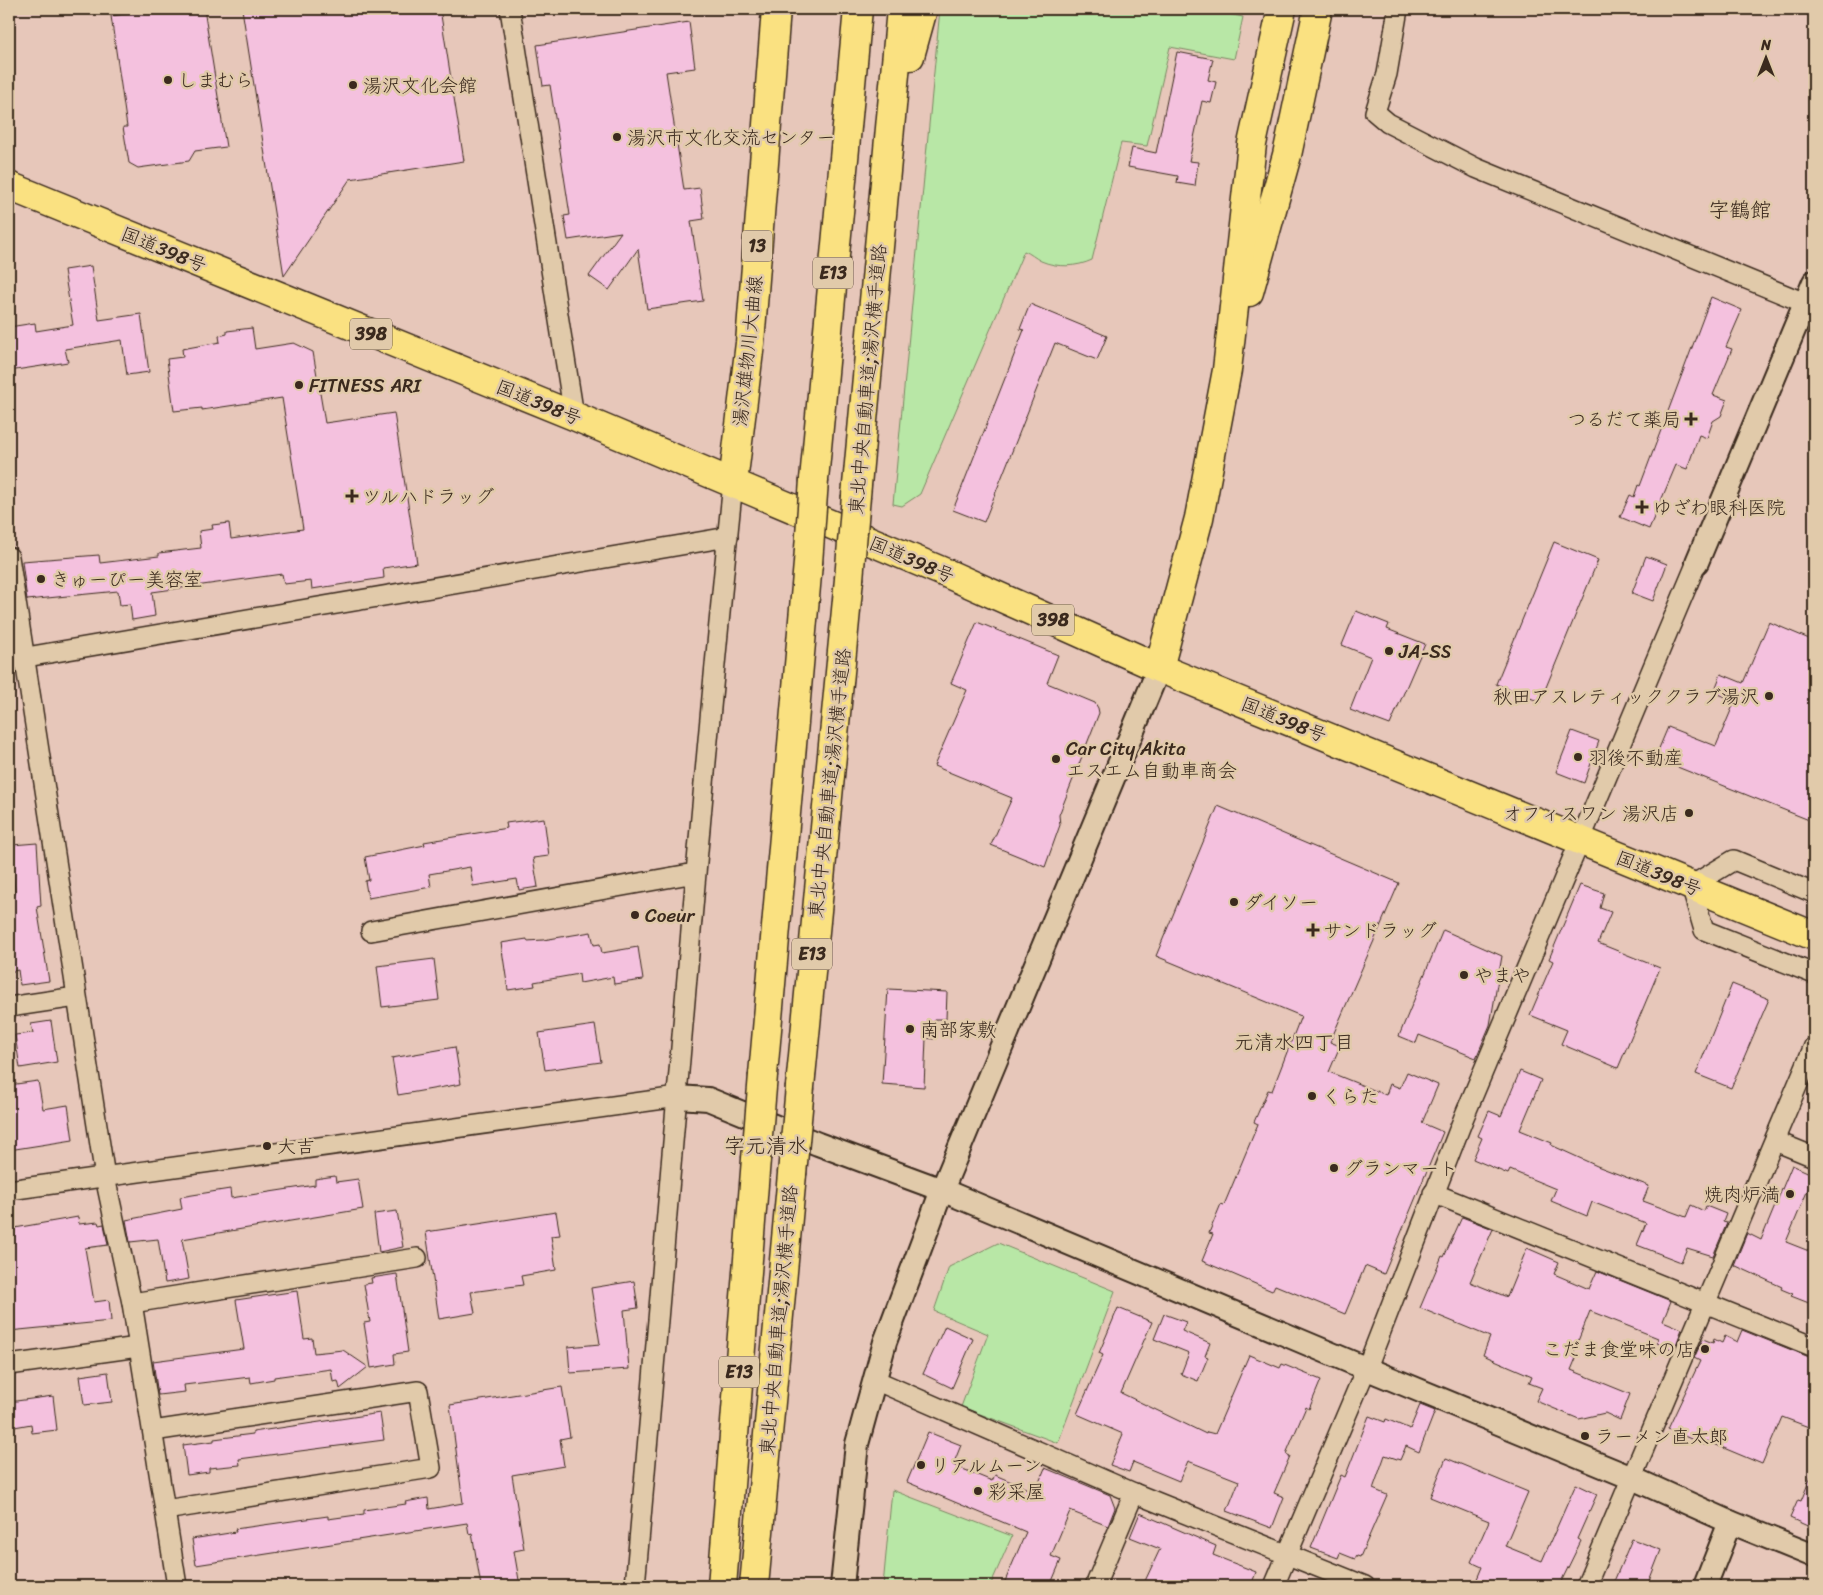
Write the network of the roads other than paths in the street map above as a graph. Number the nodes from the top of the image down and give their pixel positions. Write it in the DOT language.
graph roads {
  1 [pos="510,9"];
  2 [pos="776,9"];
  3 [pos="852,9"];
  4 [pos="858,9"];
  5 [pos="901,9"];
  6 [pos="923,9"];
  7 [pos="1282,9"];
  8 [pos="1318,9"];
  9 [pos="1398,9"];
  10 [pos="853,65"];
  11 [pos="891,126"];
  12 [pos="9,186"];
  13 [pos="1814,282"];
  14 [pos="1805,303"];
  15 [pos="1227,370"];
  16 [pos="574,416"];
  17 [pos="733,483"];
  18 [pos="728,537"];
  19 [pos="9,557"];
  20 [pos="1697,562"];
  21 [pos="17,659"];
  22 [pos="1159,668"];
  23 [pos="1581,842"];
  24 [pos="695,873"];
  25 [pos="1691,886"];
  26 [pos="1814,893"];
  27 [pos="372,931"];
  28 [pos="1814,936"];
  29 [pos="1814,974"];
  30 [pos="76,997"];
  31 [pos="9,1007"];
  32 [pos="1814,1046"];
  33 [pos="678,1097"];
  34 [pos="1775,1141"];
  35 [pos="1814,1157"];
  36 [pos="105,1177"];
  37 [pos="9,1190"];
  38 [pos="942,1190"];
  39 [pos="1433,1193"];
  40 [pos="417,1258"];
  41 [pos="1707,1302"];
  42 [pos="132,1304"];
  43 [pos="1814,1347"];
  44 [pos="138,1348"];
  45 [pos="9,1365"];
  46 [pos="1365,1368"];
  47 [pos="874,1380"];
  48 [pos="153,1430"];
  49 [pos="1632,1478"];
  50 [pos="1134,1493"];
  51 [pos="165,1510"];
  52 [pos="1730,1522"];
  53 [pos="1287,1553"];
  54 [pos="1814,1556"];
  55 [pos="176,1586"];
  56 [pos="636,1586"];
  57 [pos="722,1586"];
  58 [pos="754,1586"];
  59 [pos="842,1586"];
  60 [pos="1095,1586"];
  61 [pos="1274,1586"];
  62 [pos="1365,1586"];
  63 [pos="1586,1586"];
  64 [pos="1705,1586"];
  1 -- 16 [label="street"];
  2 -- 17 [label="main road, 湯沢雄物川大曲線 / 13"];
  3 -- 10 [label="main road"];
  4 -- 10 [label="main road, 東北中央自動車道;湯沢横手道路 / E13"];
  5 -- 11 [label="main road, 東北中央自動車道;湯沢横手道路 / E13"];
  6 -- 11 [label="main road"];
  7 -- 15 [label="main road"];
  8 -- 15 [label="main road"];
  9 -- 14 [label="street"];
  10 -- 57 [label="main road, 東北中央自動車道;湯沢横手道路 / E13, bridge"];
  11 -- 58 [label="main road, 東北中央自動車道;湯沢横手道路 / E13, bridge"];
  12 -- 16 [label="main road, 国道398号 / 398"];
  13 -- 14 [label="street"];
  14 -- 20 [label="street"];
  15 -- 22 [label="main road"];
  16 -- 17 [label="main road, 国道398号 / 398"];
  17 -- 18 [label="street"];
  17 -- 22 [label="main road, 国道398号 / 398"];
  18 -- 21 [label="street"];
  18 -- 24 [label="street"];
  19 -- 21 [label="street"];
  20 -- 23 [label="street"];
  21 -- 30 [label="street"];
  22 -- 23 [label="main road, 国道398号 / 398"];
  22 -- 38 [label="street"];
  23 -- 25 [label="main road, 国道398号 / 398"];
  23 -- 39 [label="street"];
  24 -- 27 [label="street"];
  24 -- 33 [label="street"];
  25 -- 26 [label="street"];
  25 -- 28 [label="main road, 国道398号 / 398"];
  25 -- 29 [label="street"];
  30 -- 31 [label="street"];
  30 -- 36 [label="street"];
  32 -- 34 [label="street"];
  33 -- 36 [label="street"];
  33 -- 38 [label="street"];
  33 -- 56 [label="street"];
  34 -- 35 [label="street"];
  34 -- 41 [label="street"];
  36 -- 37 [label="street"];
  36 -- 42 [label="street"];
  38 -- 46 [label="street"];
  38 -- 47 [label="street"];
  39 -- 41 [label="street"];
  39 -- 46 [label="street"];
  40 -- 42 [label="street"];
  41 -- 43 [label="street"];
  41 -- 49 [label="street"];
  42 -- 44 [label="street"];
  44 -- 45 [label="street"];
  44 -- 48 [label="street"];
  46 -- 49 [label="street"];
  46 -- 53 [label="street"];
  47 -- 50 [label="street"];
  47 -- 59 [label="street"];
  48 -- 51 [label="street"];
  48 -- 51 [label="street"];
  49 -- 52 [label="street"];
  49 -- 63 [label="street"];
  50 -- 53 [label="street"];
  50 -- 60 [label="street"];
  51 -- 55 [label="street"];
  52 -- 54 [label="street"];
  52 -- 64 [label="street"];
  53 -- 61 [label="street"];
  53 -- 62 [label="street"];
}
